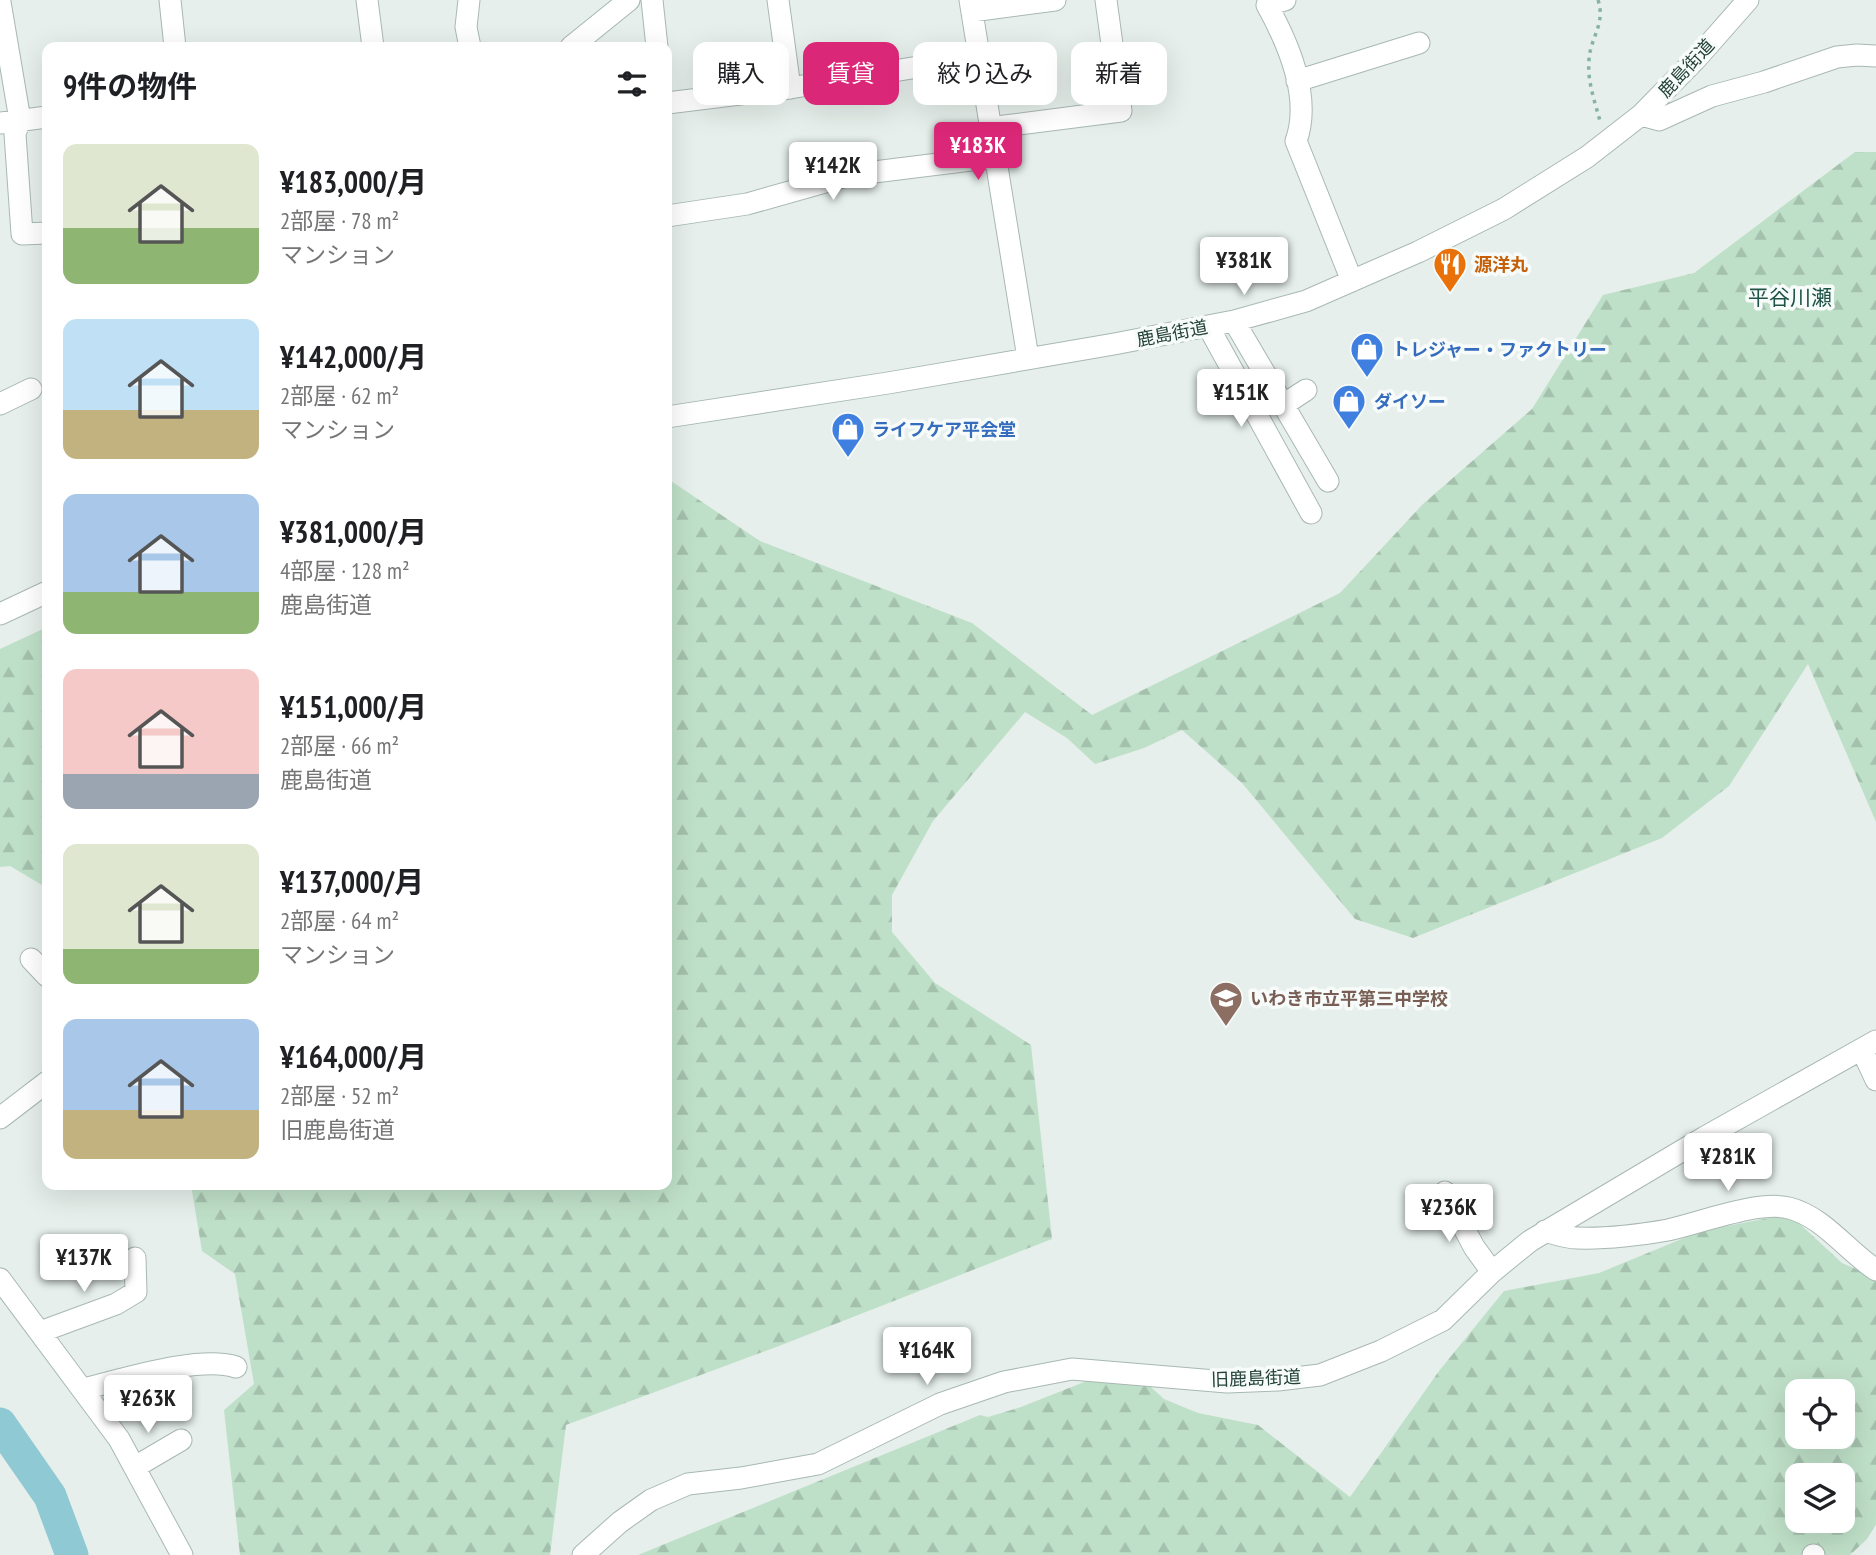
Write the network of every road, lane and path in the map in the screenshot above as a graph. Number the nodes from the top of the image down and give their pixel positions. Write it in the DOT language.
graph roads {
  1 [pos="170,0"];
  2 [pos="367,0"];
  3 [pos="468,0"];
  4 [pos="629,0"];
  5 [pos="652,0"];
  6 [pos="778,0"];
  7 [pos="1055,0"];
  8 [pos="1106,0"];
  9 [pos="1285,0"];
  10 [pos="1598,0"];
  11 [pos="1748,0"];
  12 [pos="0,2"];
  13 [pos="971,5"];
  14 [pos="174,42"];
  15 [pos="372,42"];
  16 [pos="469,42"];
  17 [pos="577,42"];
  18 [pos="656,42"];
  19 [pos="977,42"];
  20 [pos="1419,43"];
  21 [pos="1876,56"];
  22 [pos="913,68"];
  23 [pos="1297,81"];
  24 [pos="790,88"];
  25 [pos="672,102"];
  26 [pos="986,105"];
  27 [pos="1642,115"];
  28 [pos="42,118"];
  29 [pos="10,121"];
  30 [pos="989,128"];
  31 [pos="1607,143"];
  32 [pos="995,157"];
  33 [pos="672,215"];
  34 [pos="42,233"];
  35 [pos="1352,281"];
  36 [pos="1234,321"];
  37 [pos="1208,326"];
  38 [pos="1028,358"];
  39 [pos="31,389"];
  40 [pos="1313,389"];
  41 [pos="0,404"];
  42 [pos="1283,405"];
  43 [pos="672,416"];
  44 [pos="1328,481"];
  45 [pos="1311,513"];
  46 [pos="42,594"];
  47 [pos="0,614"];
  48 [pos="31,960"];
  49 [pos="42,971"];
  50 [pos="1869,1046"];
  51 [pos="1876,1080"];
  52 [pos="42,1086"];
  53 [pos="0,1118"];
  54 [pos="1445,1192"];
  55 [pos="1545,1231"];
  56 [pos="135,1258"];
  57 [pos="1876,1270"];
  58 [pos="1492,1272"];
  59 [pos="0,1279"];
  60 [pos="40,1332"];
  61 [pos="236,1367"];
  62 [pos="83,1389"];
  63 [pos="181,1440"];
  64 [pos="135,1467"];
  65 [pos="182,1555"];
  66 [pos="583,1555"];
  1 -- 14 [label="street"];
  2 -- 15 [label="street"];
  3 -- 16 [label="street"];
  4 -- 17 [label="street"];
  5 -- 18 [label="street"];
  6 -- 24 [label="street"];
  7 -- 13 [label="street"];
  8 -- 30 [label="street"];
  9 -- 23 [label="street"];
  10 -- 31 [label="path"];
  11 -- 27 [label="street, 鹿島街道"];
  12 -- 29 [label="street"];
  13 -- 19 [label="street"];
  20 -- 23 [label="street"];
  21 -- 27 [label="street"];
  22 -- 24 [label="street"];
  23 -- 35 [label="street"];
  24 -- 25 [label="street"];
  26 -- 30 [label="street"];
  27 -- 31 [label="street, 鹿島街道"];
  28 -- 29 [label="street"];
  29 -- 34 [label="street"];
  30 -- 32 [label="street"];
  31 -- 35 [label="street, 鹿島街道"];
  32 -- 33 [label="street"];
  32 -- 38 [label="street"];
  35 -- 36 [label="street, 鹿島街道"];
  36 -- 37 [label="street, 鹿島街道"];
  36 -- 42 [label="street"];
  37 -- 38 [label="street, 鹿島街道"];
  37 -- 45 [label="street"];
  38 -- 43 [label="street, 鹿島街道"];
  39 -- 41 [label="street"];
  40 -- 42 [label="street"];
  42 -- 44 [label="street"];
  46 -- 47 [label="street"];
  48 -- 49 [label="street"];
  50 -- 51 [label="street"];
  50 -- 55 [label="street, 旧鹿島街道"];
  52 -- 53 [label="street"];
  54 -- 58 [label="street"];
  55 -- 57 [label="street"];
  55 -- 58 [label="street, 旧鹿島街道"];
  56 -- 60 [label="street"];
  58 -- 66 [label="street, 旧鹿島街道"];
  59 -- 60 [label="street"];
  60 -- 62 [label="street"];
  61 -- 62 [label="street"];
  62 -- 64 [label="street"];
  63 -- 64 [label="street"];
  64 -- 65 [label="street"];
}
